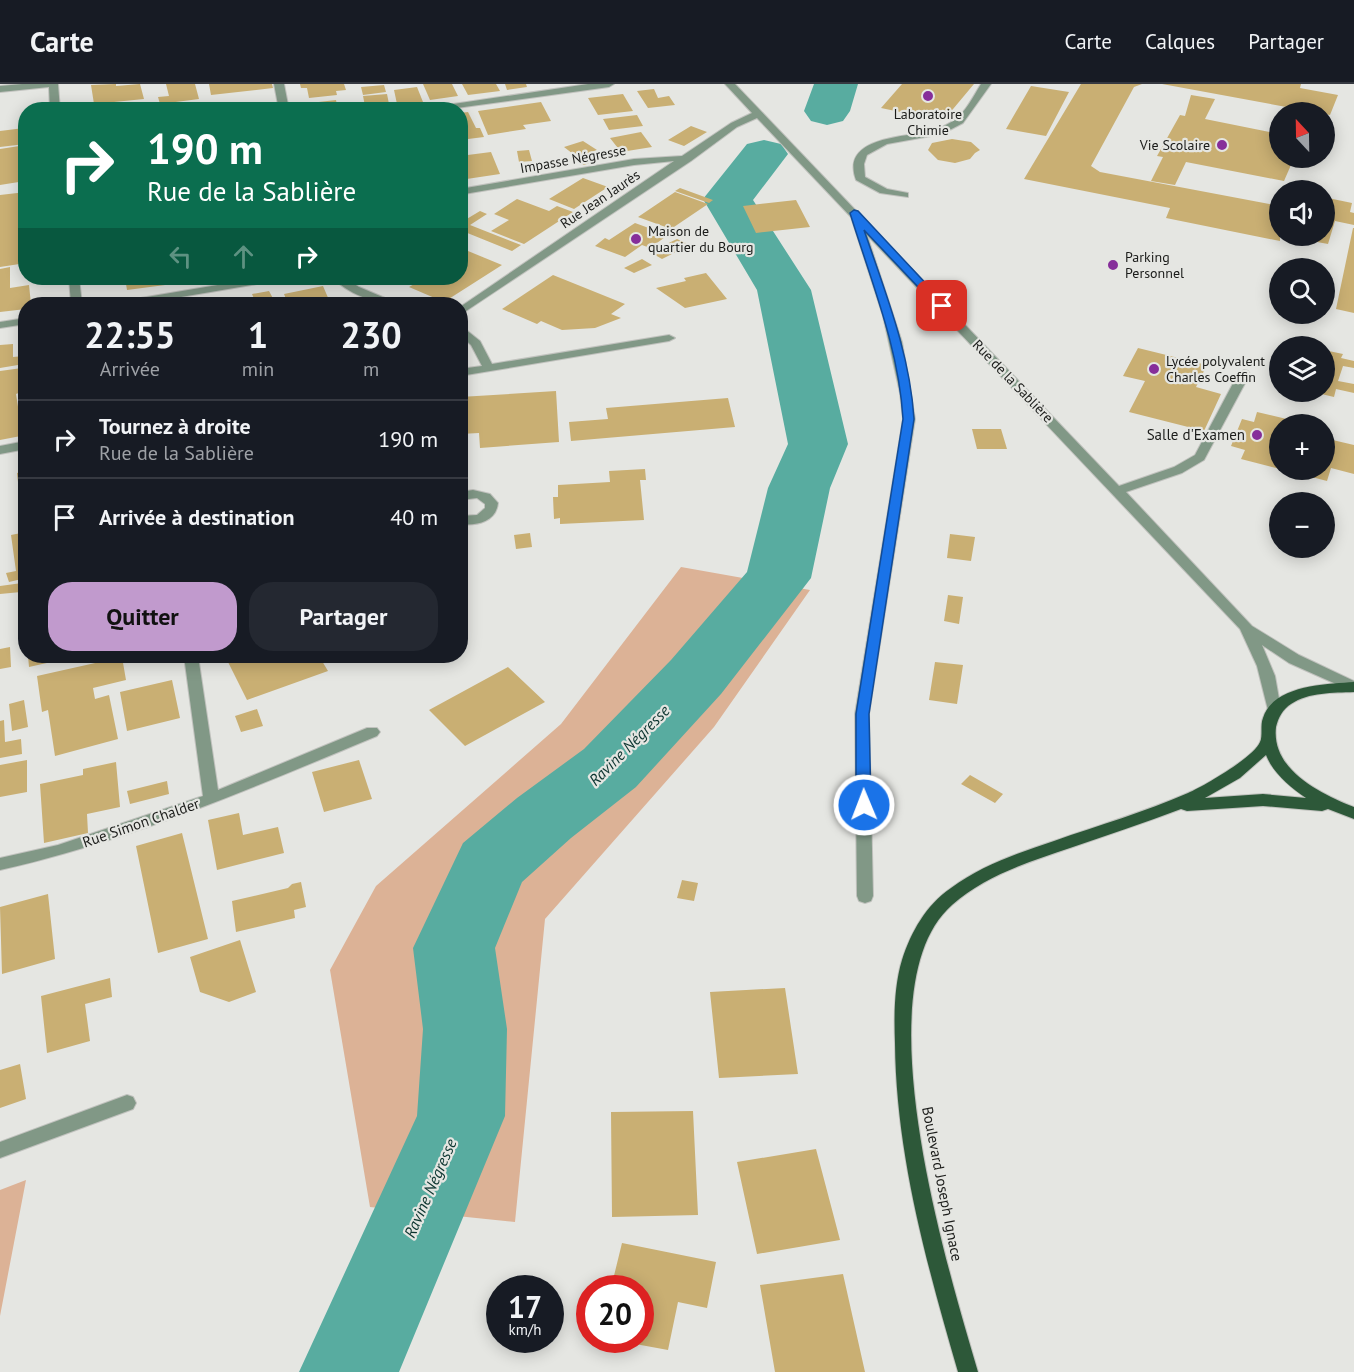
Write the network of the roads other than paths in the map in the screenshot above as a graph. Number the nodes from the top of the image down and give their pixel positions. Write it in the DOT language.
graph roads {
  1 [pos="51,84"];
  2 [pos="279,84"];
  3 [pos="609,84"];
  4 [pos="730,84"];
  5 [pos="986,84"];
  6 [pos="0,89"];
  7 [pos="54,102"];
  8 [pos="282,102"];
  9 [pos="468,103"];
  10 [pos="758,114"];
  11 [pos="687,159"];
  12 [pos="468,190"];
  13 [pos="904,195"];
  14 [pos="854,213"];
  15 [pos="234,285"];
  16 [pos="349,285"];
  17 [pos="164,297"];
  18 [pos="375,297"];
  19 [pos="468,307"];
  20 [pos="18,322"];
  21 [pos="0,325"];
  22 [pos="468,336"];
  23 [pos="669,338"];
  24 [pos="488,367"];
  25 [pos="468,371"];
  26 [pos="1244,374"];
  27 [pos="18,447"];
  28 [pos="0,450"];
  29 [pos="1117,491"];
  30 [pos="468,495"];
  31 [pos="468,520"];
  32 [pos="1245,626"];
  33 [pos="192,663"];
  34 [pos="1354,687"];
  35 [pos="1274,710"];
  36 [pos="372,732"];
  37 [pos="1267,744"];
  38 [pos="211,799"];
  39 [pos="1175,806"];
  40 [pos="1331,807"];
  41 [pos="1354,813"];
  42 [pos="0,864"];
  43 [pos="865,896"];
  44 [pos="127,1102"];
  45 [pos="0,1149"];
  46 [pos="968,1372"];
  1 -- 6 [label="street"];
  1 -- 7 [label="street"];
  2 -- 8 [label="street"];
  3 -- 9 [label="street"];
  4 -- 10 [label="street, Rue de la Sablière"];
  5 -- 13 [label="street"];
  10 -- 11 [label="street, Rue Jean Jaurès"];
  10 -- 14 [label="street, Rue de la Sablière"];
  11 -- 12 [label="street, Impasse Négresse"];
  11 -- 19 [label="street, Rue Jean Jaurès"];
  14 -- 29 [label="street, Rue de la Sablière"];
  14 -- 43 [label="street"];
  15 -- 17 [label="street"];
  16 -- 18 [label="street"];
  20 -- 21 [label="street"];
  22 -- 24 [label="street"];
  23 -- 24 [label="street"];
  24 -- 25 [label="street"];
  26 -- 29 [label="street"];
  27 -- 28 [label="street"];
  29 -- 32 [label="street, Rue de la Sablière"];
  30 -- 31 [label="street"];
  32 -- 34 [label="street, Rue de la Sablière"];
  32 -- 35 [label="street, Rue de la Sablière"];
  33 -- 38 [label="street, Rue Simon Chalder"];
  34 -- 35 [label="main road"];
  35 -- 37 [label="main road"];
  36 -- 38 [label="street"];
  37 -- 39 [label="main road, Boulevard Joseph Ignace"];
  37 -- 40 [label="main road"];
  38 -- 42 [label="street, Rue Simon Chalder"];
  39 -- 40 [label="main road, Boulevard Joseph Ignace"];
  39 -- 46 [label="main road, Boulevard Joseph Ignace"];
  40 -- 41 [label="main road"];
  44 -- 45 [label="street"];
}
